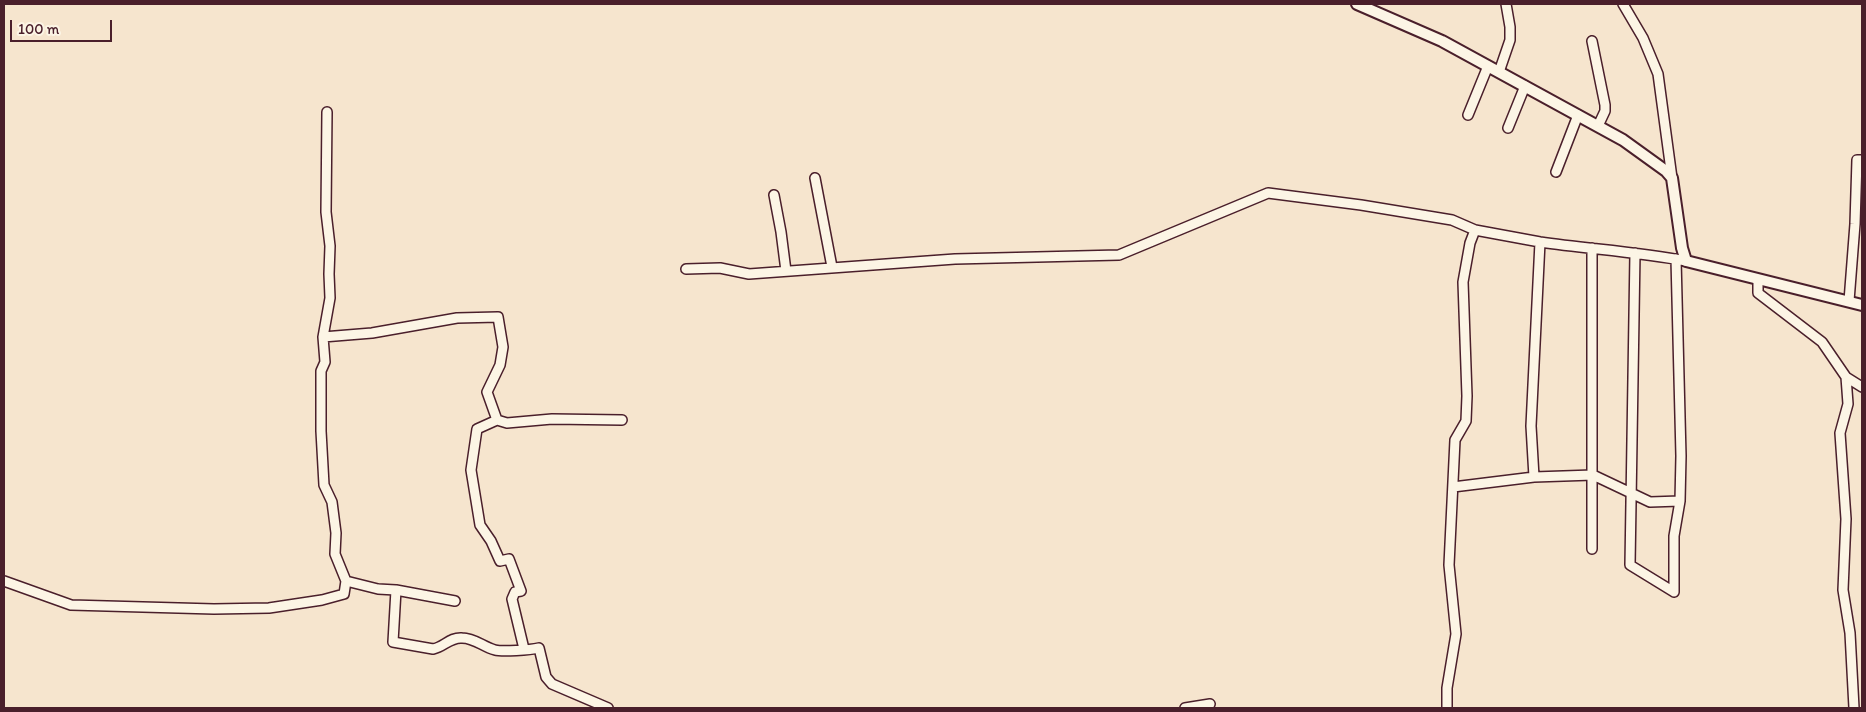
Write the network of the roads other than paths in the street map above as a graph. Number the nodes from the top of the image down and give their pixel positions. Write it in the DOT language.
graph roads {
  1 [pos="1357,4"];
  2 [pos="1506,4"];
  3 [pos="1623,4"];
  4 [pos="1592,41"];
  5 [pos="1488,66"];
  6 [pos="1499,72"];
  7 [pos="1525,86"];
  8 [pos="328,112"];
  9 [pos="1468,115"];
  10 [pos="1578,115"];
  11 [pos="1598,126"];
  12 [pos="1508,128"];
  13 [pos="1862,160"];
  14 [pos="1556,172"];
  15 [pos="815,178"];
  16 [pos="1672,178"];
  17 [pos="774,195"];
  18 [pos="1859,224"];
  19 [pos="1475,230"];
  20 [pos="1540,242"];
  21 [pos="1592,248"];
  22 [pos="1635,253"];
  23 [pos="1681,260"];
  24 [pos="832,267"];
  25 [pos="686,269"];
  26 [pos="786,271"];
  27 [pos="1758,280"];
  28 [pos="1849,301"];
  29 [pos="1862,305"];
  30 [pos="323,337"];
  31 [pos="1846,377"];
  32 [pos="1862,387"];
  33 [pos="497,420"];
  34 [pos="622,420"];
  35 [pos="1592,476"];
  36 [pos="1534,477"];
  37 [pos="1453,487"];
  38 [pos="1631,493"];
  39 [pos="1680,501"];
  40 [pos="1592,549"];
  41 [pos="4,581"];
  42 [pos="346,581"];
  43 [pos="396,590"];
  44 [pos="455,601"];
  45 [pos="524,649"];
  46 [pos="1210,704"];
  47 [pos="608,708"];
  48 [pos="1185,708"];
  49 [pos="1447,708"];
  50 [pos="1854,708"];
  1 -- 5 [label="street"];
  2 -- 6 [label="street"];
  3 -- 16 [label="street"];
  4 -- 11 [label="street"];
  5 -- 6 [label="street"];
  5 -- 9 [label="street"];
  6 -- 7 [label="street"];
  7 -- 10 [label="street"];
  7 -- 12 [label="street"];
  8 -- 30 [label="street"];
  10 -- 11 [label="street"];
  10 -- 14 [label="street"];
  11 -- 16 [label="street"];
  13 -- 18 [label="street"];
  15 -- 24 [label="street"];
  16 -- 23 [label="street"];
  17 -- 26 [label="street"];
  18 -- 28 [label="street"];
  19 -- 20 [label="street"];
  19 -- 24 [label="street"];
  19 -- 37 [label="street"];
  20 -- 21 [label="street"];
  20 -- 36 [label="street"];
  21 -- 22 [label="street"];
  21 -- 35 [label="street"];
  22 -- 23 [label="street"];
  22 -- 38 [label="street"];
  23 -- 27 [label="street"];
  23 -- 39 [label="street"];
  24 -- 26 [label="street"];
  25 -- 26 [label="street"];
  27 -- 28 [label="street"];
  27 -- 31 [label="street"];
  28 -- 29 [label="street"];
  30 -- 33 [label="street"];
  30 -- 42 [label="street"];
  31 -- 32 [label="street"];
  31 -- 50 [label="street"];
  33 -- 34 [label="street"];
  33 -- 45 [label="street"];
  35 -- 36 [label="street"];
  35 -- 38 [label="street"];
  35 -- 40 [label="street"];
  36 -- 37 [label="street"];
  37 -- 49 [label="street"];
  38 -- 39 [label="street"];
  38 -- 39 [label="street"];
  41 -- 42 [label="street"];
  42 -- 43 [label="street"];
  43 -- 44 [label="street"];
  43 -- 45 [label="street"];
  45 -- 47 [label="street"];
  46 -- 48 [label="street"];
}
